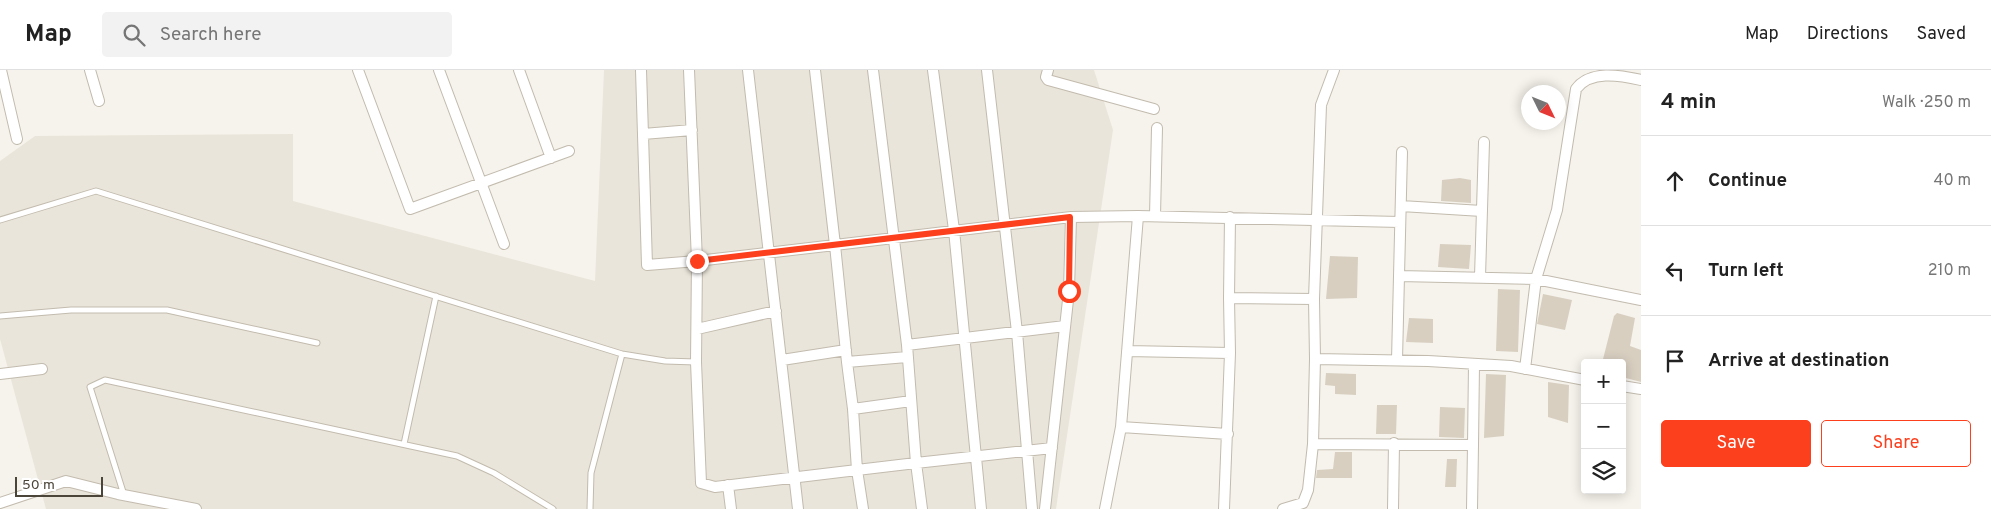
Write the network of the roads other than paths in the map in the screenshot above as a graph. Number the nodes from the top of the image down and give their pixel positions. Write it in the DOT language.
graph roads {
  1 [pos="0,70"];
  2 [pos="90,70"];
  3 [pos="358,70"];
  4 [pos="439,70"];
  5 [pos="519,70"];
  6 [pos="641,70"];
  7 [pos="689,70"];
  8 [pos="748,70"];
  9 [pos="815,70"];
  10 [pos="873,70"];
  11 [pos="933,70"];
  12 [pos="987,70"];
  13 [pos="1048,70"];
  14 [pos="1334,70"];
  15 [pos="1641,80"];
  16 [pos="99,101"];
  17 [pos="1154,109"];
  18 [pos="1157,128"];
  19 [pos="692,130"];
  20 [pos="643,134"];
  21 [pos="17,139"];
  22 [pos="1484,142"];
  23 [pos="569,151"];
  24 [pos="1402,152"];
  25 [pos="551,158"];
  26 [pos="481,183"];
  27 [pos="1401,206"];
  28 [pos="1482,212"];
  29 [pos="1138,216"];
  30 [pos="1155,216"];
  31 [pos="1070,217"];
  32 [pos="1230,217"];
  33 [pos="0,220"];
  34 [pos="1316,220"];
  35 [pos="1400,222"];
  36 [pos="1004,225"];
  37 [pos="954,230"];
  38 [pos="893,238"];
  39 [pos="504,244"];
  40 [pos="835,245"];
  41 [pos="770,254"];
  42 [pos="697,261"];
  43 [pos="1400,276"];
  44 [pos="1480,278"];
  45 [pos="1536,279"];
  46 [pos="436,296"];
  47 [pos="1229,298"];
  48 [pos="1314,299"];
  49 [pos="1641,300"];
  50 [pos="776,311"];
  51 [pos="0,316"];
  52 [pos="1065,326"];
  53 [pos="697,328"];
  54 [pos="1017,332"];
  55 [pos="964,339"];
  56 [pos="317,342"];
  57 [pos="908,345"];
  58 [pos="846,350"];
  59 [pos="1127,351"];
  60 [pos="1230,353"];
  61 [pos="622,354"];
  62 [pos="907,356"];
  63 [pos="1315,358"];
  64 [pos="782,360"];
  65 [pos="1397,360"];
  66 [pos="696,362"];
  67 [pos="847,362"];
  68 [pos="1474,364"];
  69 [pos="42,369"];
  70 [pos="1525,369"];
  71 [pos="0,374"];
  72 [pos="1581,379"];
  73 [pos="1626,387"];
  74 [pos="1641,389"];
  75 [pos="911,401"];
  76 [pos="853,409"];
  77 [pos="1120,426"];
  78 [pos="1228,434"];
  79 [pos="404,444"];
  80 [pos="1313,444"];
  81 [pos="1394,444"];
  82 [pos="1473,445"];
  83 [pos="1052,448"];
  84 [pos="1028,451"];
  85 [pos="976,457"];
  86 [pos="916,463"];
  87 [pos="857,470"];
  88 [pos="795,477"];
  89 [pos="728,485"];
  90 [pos="124,495"];
  91 [pos="0,503"];
  92 [pos="196,509"];
  93 [pos="553,509"];
  94 [pos="590,509"];
  95 [pos="731,509"];
  96 [pos="798,509"];
  97 [pos="862,509"];
  98 [pos="922,509"];
  99 [pos="981,509"];
  100 [pos="1032,509"];
  101 [pos="1045,509"];
  102 [pos="1105,509"];
  103 [pos="1224,509"];
  104 [pos="1283,509"];
  105 [pos="1394,509"];
  106 [pos="1472,509"];
  1 -- 21 [label="street"];
  2 -- 16 [label="street"];
  3 -- 26 [label="street"];
  4 -- 26 [label="street"];
  5 -- 25 [label="street"];
  6 -- 20 [label="street"];
  7 -- 19 [label="street"];
  8 -- 41 [label="street"];
  9 -- 40 [label="street"];
  10 -- 38 [label="street"];
  11 -- 37 [label="street"];
  12 -- 36 [label="street"];
  13 -- 17 [label="street"];
  14 -- 34 [label="street"];
  15 -- 45 [label="street"];
  18 -- 30 [label="street"];
  19 -- 20 [label="street"];
  19 -- 42 [label="street"];
  20 -- 42 [label="street"];
  22 -- 28 [label="street"];
  23 -- 25 [label="street"];
  24 -- 27 [label="street"];
  25 -- 26 [label="street"];
  26 -- 39 [label="street"];
  27 -- 28 [label="street"];
  27 -- 35 [label="street"];
  28 -- 44 [label="street"];
  29 -- 30 [label="street"];
  29 -- 31 [label="street"];
  29 -- 59 [label="street"];
  30 -- 32 [label="street"];
  31 -- 36 [label="street"];
  31 -- 52 [label="street"];
  32 -- 34 [label="street"];
  32 -- 47 [label="street"];
  33 -- 46 [label="lane"];
  34 -- 35 [label="street"];
  34 -- 48 [label="street"];
  35 -- 43 [label="street"];
  36 -- 37 [label="street"];
  36 -- 54 [label="street"];
  37 -- 38 [label="street"];
  37 -- 55 [label="street"];
  38 -- 40 [label="street"];
  38 -- 57 [label="street"];
  40 -- 41 [label="street"];
  40 -- 58 [label="street"];
  41 -- 42 [label="street"];
  41 -- 50 [label="street"];
  42 -- 53 [label="street"];
  43 -- 44 [label="street"];
  43 -- 65 [label="street"];
  44 -- 45 [label="street"];
  45 -- 49 [label="street"];
  45 -- 70 [label="street"];
  46 -- 61 [label="lane"];
  46 -- 79 [label="lane"];
  47 -- 48 [label="street"];
  47 -- 60 [label="street"];
  48 -- 63 [label="street"];
  50 -- 53 [label="street"];
  50 -- 64 [label="street"];
  51 -- 56 [label="lane"];
  52 -- 54 [label="street"];
  52 -- 83 [label="street"];
  53 -- 66 [label="street"];
  54 -- 55 [label="street"];
  54 -- 84 [label="street"];
  55 -- 57 [label="street"];
  55 -- 85 [label="street"];
  57 -- 62 [label="street"];
  58 -- 64 [label="street"];
  58 -- 67 [label="street"];
  59 -- 60 [label="street"];
  59 -- 77 [label="street"];
  60 -- 78 [label="street"];
  61 -- 66 [label="lane"];
  61 -- 94 [label="lane"];
  62 -- 67 [label="street"];
  62 -- 75 [label="street"];
  63 -- 65 [label="street"];
  63 -- 80 [label="street"];
  64 -- 88 [label="street"];
  65 -- 68 [label="street"];
  66 -- 89 [label="street"];
  67 -- 76 [label="street"];
  68 -- 70 [label="street"];
  68 -- 82 [label="street"];
  69 -- 71 [label="street"];
  70 -- 72 [label="street"];
  73 -- 74 [label="street"];
  75 -- 76 [label="street"];
  75 -- 86 [label="street"];
  76 -- 87 [label="street"];
  77 -- 78 [label="street"];
  77 -- 102 [label="street"];
  78 -- 103 [label="street"];
  79 -- 90 [label="lane"];
  79 -- 93 [label="lane"];
  80 -- 81 [label="street"];
  80 -- 104 [label="street"];
  81 -- 82 [label="street"];
  81 -- 105 [label="street"];
  82 -- 106 [label="street"];
  83 -- 84 [label="street"];
  83 -- 101 [label="street"];
  84 -- 85 [label="street"];
  84 -- 100 [label="street"];
  85 -- 86 [label="street"];
  85 -- 99 [label="street"];
  86 -- 87 [label="street"];
  86 -- 98 [label="street"];
  87 -- 88 [label="street"];
  87 -- 97 [label="street"];
  88 -- 89 [label="street"];
  88 -- 96 [label="street"];
  89 -- 95 [label="street"];
  90 -- 91 [label="street"];
  90 -- 92 [label="street"];
}
